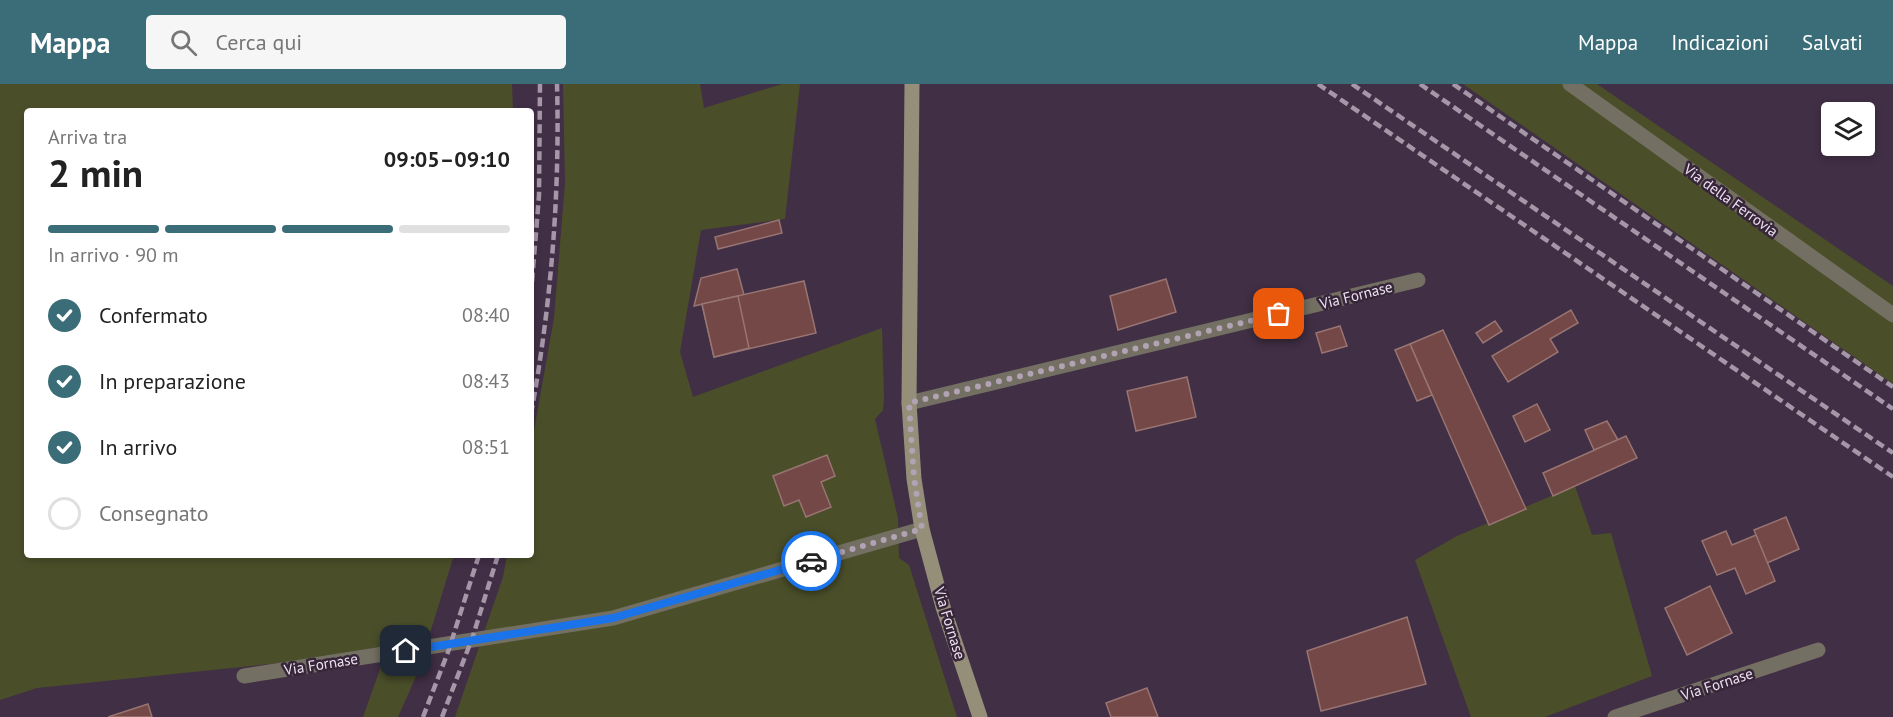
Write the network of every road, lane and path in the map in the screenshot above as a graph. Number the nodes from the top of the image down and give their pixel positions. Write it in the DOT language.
graph roads {
  1 [pos="912,84"];
  2 [pos="1570,84"];
  3 [pos="1418,280"];
  4 [pos="1893,315"];
  5 [pos="909,403"];
  6 [pos="922,529"];
  7 [pos="1818,650"];
  8 [pos="244,676"];
  9 [pos="980,717"];
  10 [pos="1615,717"];
  1 -- 5 [label="street, Via Fornase"];
  2 -- 4 [label="street, Via della Ferrovia"];
  3 -- 5 [label="street, Via Fornase"];
  5 -- 6 [label="street, Via Fornase"];
  6 -- 8 [label="street, Via Fornase"];
  6 -- 9 [label="street, Via Fornase"];
  7 -- 10 [label="street, Via Fornase"];
}
